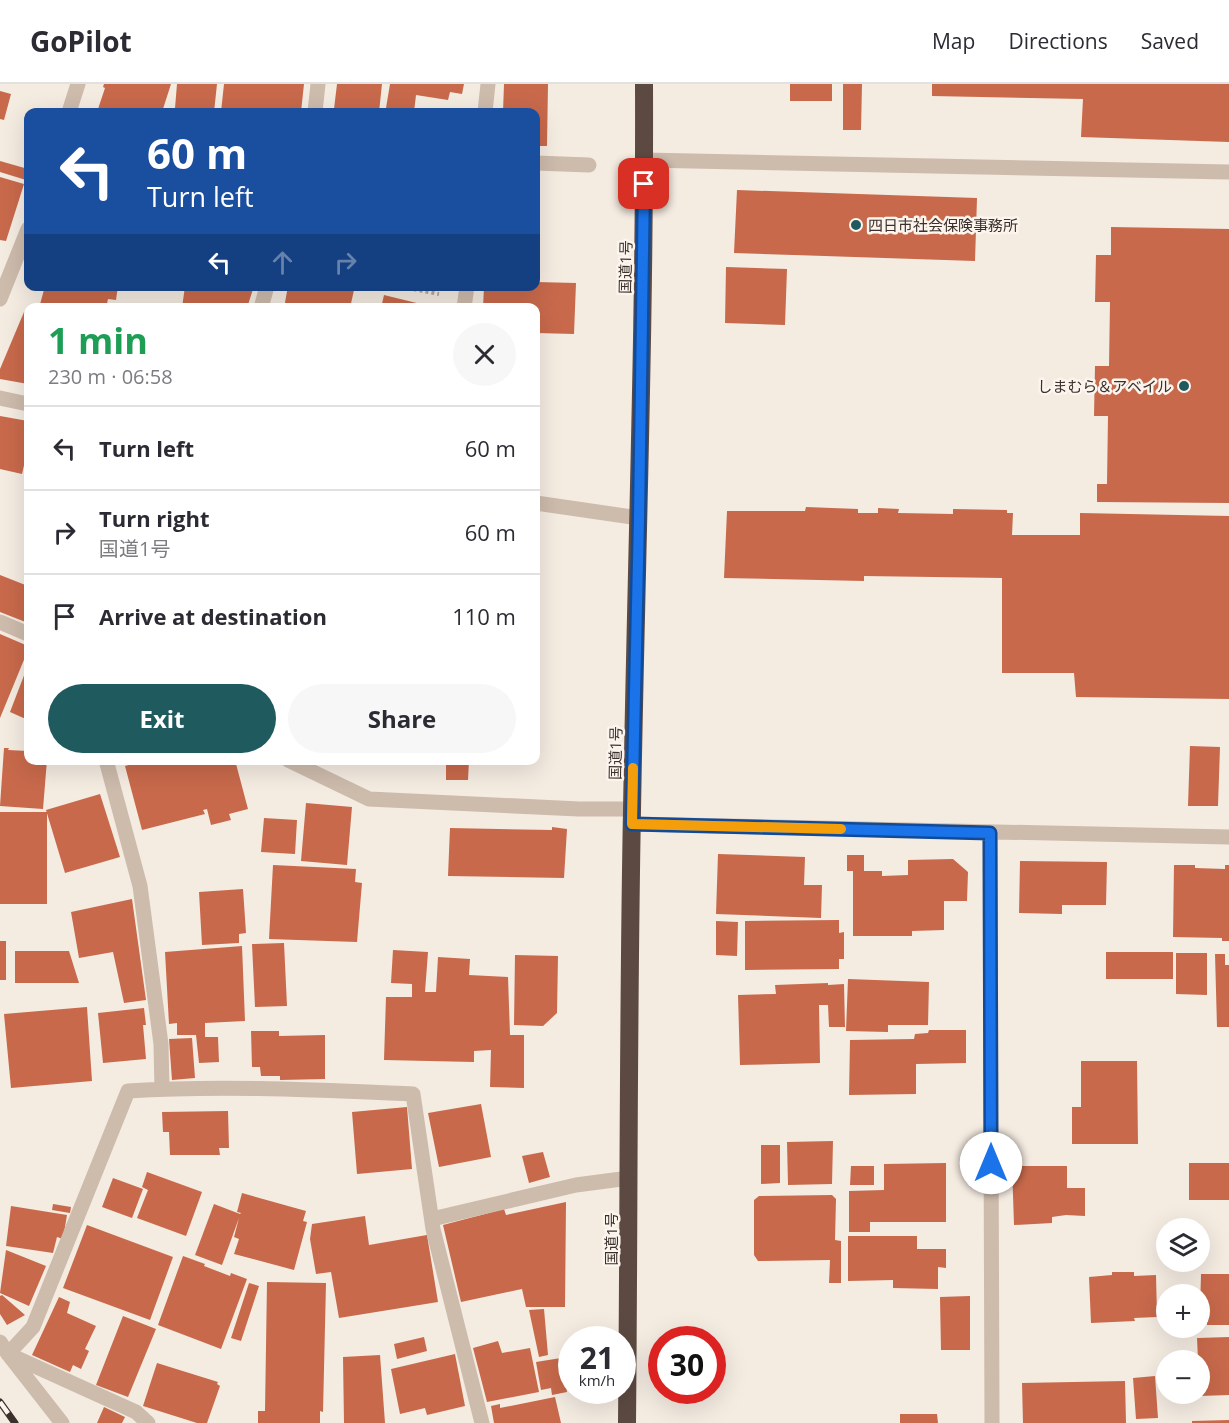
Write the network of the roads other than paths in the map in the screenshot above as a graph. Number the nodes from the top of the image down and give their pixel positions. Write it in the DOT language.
graph roads {
  1 [pos="78,84"];
  2 [pos="318,84"];
  3 [pos="488,84"];
  4 [pos="644,84"];
  5 [pos="70,108"];
  6 [pos="315,108"];
  7 [pos="485,108"];
  8 [pos="644,160"];
  9 [pos="540,163"];
  10 [pos="589,165"];
  11 [pos="1229,172"];
  12 [pos="24,239"];
  13 [pos="0,299"];
  14 [pos="0,398"];
  15 [pos="24,403"];
  16 [pos="540,504"];
  17 [pos="639,518"];
  18 [pos="0,622"];
  19 [pos="24,632"];
  20 [pos="107,765"];
  21 [pos="298,765"];
  22 [pos="632,817"];
  23 [pos="990,833"];
  24 [pos="1229,837"];
  25 [pos="162,1089"];
  26 [pos="629,1178"];
  27 [pos="432,1219"];
  28 [pos="4,1348"];
  29 [pos="62,1423"];
  30 [pos="148,1423"];
  31 [pos="482,1423"];
  32 [pos="627,1423"];
  33 [pos="992,1423"];
  1 -- 5 [label="street"];
  2 -- 6 [label="street"];
  3 -- 7 [label="street"];
  4 -- 8 [label="highway, 国道1号"];
  8 -- 11 [label="street"];
  8 -- 17 [label="highway, 国道1号"];
  9 -- 10 [label="street"];
  12 -- 13 [label="street"];
  14 -- 15 [label="street"];
  16 -- 17 [label="street"];
  17 -- 22 [label="highway, 国道1号"];
  18 -- 19 [label="street"];
  20 -- 25 [label="street"];
  21 -- 22 [label="street"];
  22 -- 23 [label="street"];
  22 -- 26 [label="highway, 国道1号"];
  23 -- 24 [label="street"];
  23 -- 33 [label="street"];
  25 -- 27 [label="street"];
  25 -- 28 [label="street"];
  26 -- 27 [label="street"];
  26 -- 32 [label="highway, 国道1号"];
  27 -- 31 [label="street"];
  28 -- 29 [label="street"];
  28 -- 30 [label="street"];
}
